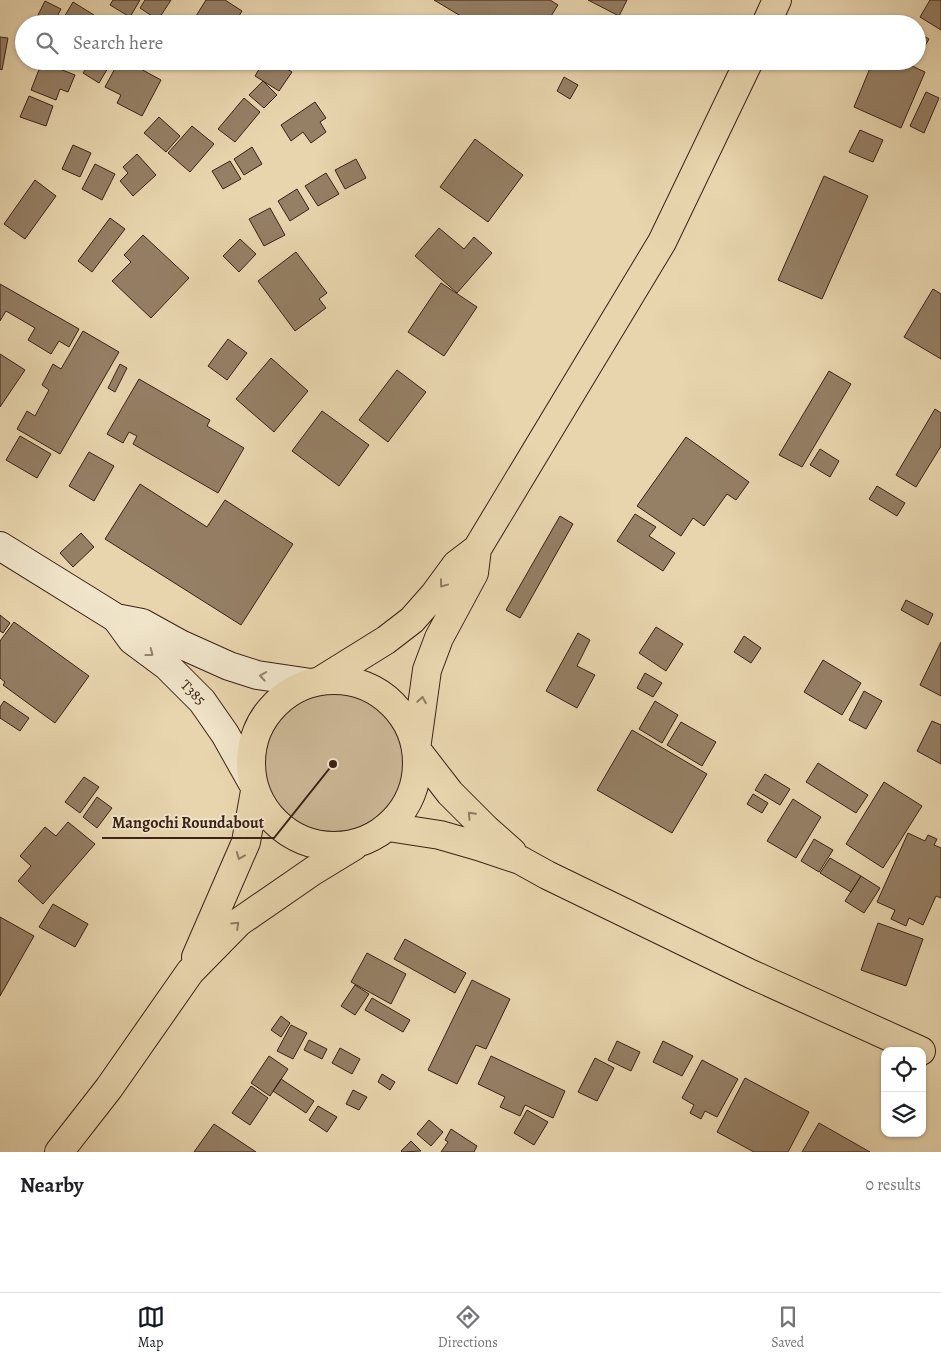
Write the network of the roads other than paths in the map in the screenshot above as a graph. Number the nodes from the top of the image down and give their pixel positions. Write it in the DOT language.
graph roads {
  1 [pos="777,0"];
  2 [pos="770,15"];
  3 [pos="745,70"];
  4 [pos="0,546"];
  5 [pos="477,549"];
  6 [pos="116,618"];
  7 [pos="315,682"];
  8 [pos="416,749"];
  9 [pos="254,787"];
  10 [pos="388,827"];
  11 [pos="361,842"];
  12 [pos="520,860"];
  13 [pos="190,972"];
  14 [pos="913,1047"];
  15 [pos="926,1053"];
  16 [pos="941,1060"];
  17 [pos="59,1152"];
  1 -- 2 [label="highway"];
  3 -- 5 [label="highway"];
  4 -- 6 [label="street, T385 / T385"];
  5 -- 7 [label="highway, one-way"];
  8 -- 5 [label="highway, one-way"];
  7 -- 6 [label="street, T385 / T385, one-way"];
  6 -- 9 [label="street, T385 / T385, one-way"];
  7 -- 8 [label="highway"];
  7 -- 9 [label="highway"];
  8 -- 10 [label="highway"];
  12 -- 8 [label="highway, one-way"];
  9 -- 11 [label="highway"];
  9 -- 13 [label="highway, one-way"];
  10 -- 11 [label="highway"];
  10 -- 12 [label="highway"];
  13 -- 11 [label="highway, one-way"];
  12 -- 14 [label="highway"];
  13 -- 17 [label="highway"];
  15 -- 16 [label="highway"];
}
